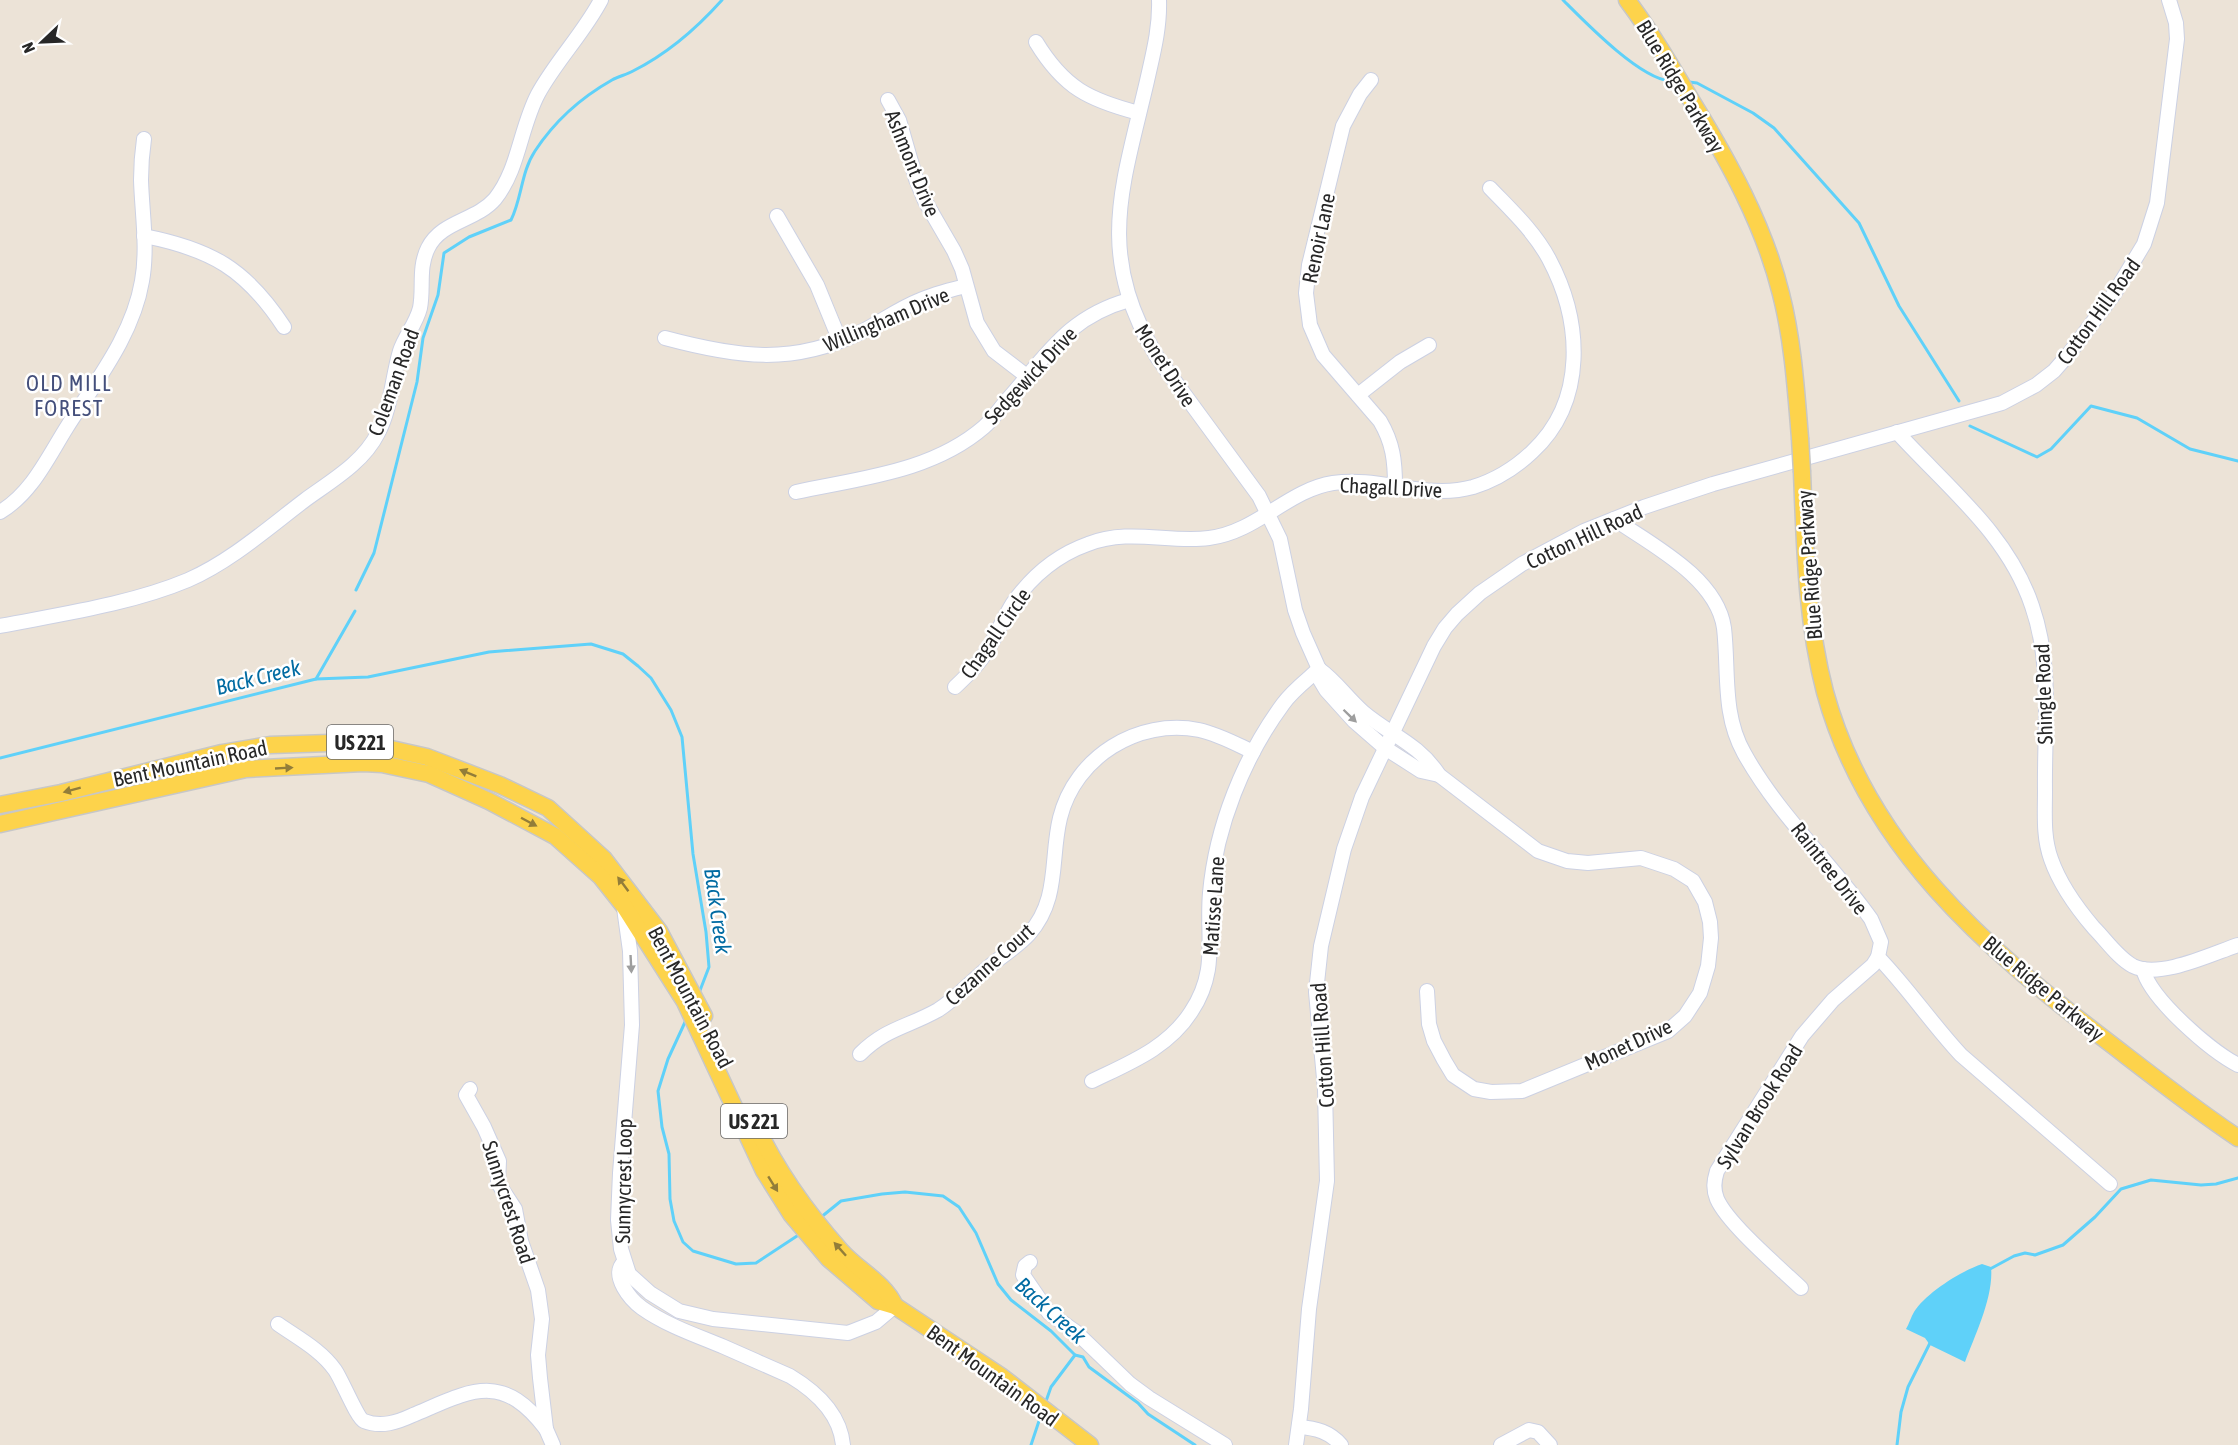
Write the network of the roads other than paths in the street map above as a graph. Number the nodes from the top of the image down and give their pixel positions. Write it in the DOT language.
graph roads {
  1 [pos="601,0"];
  2 [pos="1160,0"];
  3 [pos="1628,0"];
  4 [pos="2169,0"];
  5 [pos="1036,42"];
  6 [pos="1371,80"];
  7 [pos="888,100"];
  8 [pos="1139,113"];
  9 [pos="144,139"];
  10 [pos="1490,188"];
  11 [pos="777,216"];
  12 [pos="144,236"];
  13 [pos="966,286"];
  14 [pos="1129,300"];
  15 [pos="284,327"];
  16 [pos="665,338"];
  17 [pos="840,341"];
  18 [pos="1429,345"];
  19 [pos="1028,377"];
  20 [pos="1358,395"];
  21 [pos="1897,432"];
  22 [pos="1395,486"];
  23 [pos="796,492"];
  24 [pos="0,512"];
  25 [pos="1270,514"];
  26 [pos="1614,519"];
  27 [pos="0,626"];
  28 [pos="1319,669"];
  29 [pos="955,687"];
  30 [pos="1392,731"];
  31 [pos="1385,748"];
  32 [pos="1254,752"];
  33 [pos="1439,775"];
  34 [pos="0,805"];
  35 [pos="0,824"];
  36 [pos="624,906"];
  37 [pos="2238,945"];
  38 [pos="1878,957"];
  39 [pos="2143,969"];
  40 [pos="1427,992"];
  41 [pos="860,1054"];
  42 [pos="2238,1065"];
  43 [pos="1092,1082"];
  44 [pos="470,1089"];
  45 [pos="2238,1138"];
  46 [pos="2110,1184"];
  47 [pos="624,1262"];
  48 [pos="1030,1262"];
  49 [pos="1801,1288"];
  50 [pos="878,1292"];
  51 [pos="896,1306"];
  52 [pos="278,1324"];
  53 [pos="1299,1427"];
  54 [pos="546,1429"];
  55 [pos="553,1445"];
  56 [pos="843,1445"];
  57 [pos="1090,1445"];
  58 [pos="1225,1445"];
  59 [pos="1296,1445"];
  60 [pos="1341,1445"];
  61 [pos="1501,1445"];
  62 [pos="1550,1445"];
  1 -- 27 [label="street, Coleman Road"];
  2 -- 8 [label="street, Monet Drive"];
  3 -- 45 [label="main road, Blue Ridge Parkway, bridge"];
  4 -- 21 [label="street, Cotton Hill Road"];
  5 -- 8 [label="street"];
  6 -- 20 [label="street, Renoir Lane"];
  7 -- 13 [label="street, Ashmont Drive"];
  8 -- 14 [label="street, Monet Drive"];
  9 -- 12 [label="street"];
  10 -- 22 [label="street, Chagall Drive"];
  11 -- 17 [label="street"];
  12 -- 15 [label="street"];
  12 -- 24 [label="street"];
  13 -- 17 [label="street, Willingham Drive"];
  13 -- 19 [label="street, Ashmont Drive"];
  14 -- 19 [label="street, Sedgewick Drive"];
  14 -- 25 [label="street, Monet Drive"];
  16 -- 17 [label="street, Willingham Drive"];
  18 -- 20 [label="street"];
  19 -- 23 [label="street, Sedgewick Drive"];
  20 -- 22 [label="street, Renoir Lane"];
  21 -- 26 [label="street, Cotton Hill Road"];
  21 -- 39 [label="street, Shingle Road"];
  22 -- 25 [label="street, Chagall Drive"];
  25 -- 28 [label="street, Monet Drive"];
  25 -- 29 [label="street, Chagall Circle"];
  26 -- 30 [label="street, Cotton Hill Road"];
  26 -- 38 [label="street, Raintree Drive"];
  28 -- 30 [label="street, Monet Drive"];
  28 -- 31 [label="street, Monet Drive, one-way"];
  28 -- 32 [label="street, Matisse Lane"];
  30 -- 31 [label="street, Cotton Hill Road"];
  30 -- 33 [label="street, Monet Drive"];
  31 -- 33 [label="street, Monet Drive"];
  31 -- 53 [label="street, Cotton Hill Road"];
  32 -- 41 [label="street, Cezanne Court"];
  32 -- 43 [label="street, Matisse Lane"];
  33 -- 40 [label="street, Monet Drive"];
  50 -- 34 [label="main road, Bent Mountain Road / US 221, one-way"];
  35 -- 36 [label="main road, Bent Mountain Road / US 221, one-way"];
  36 -- 47 [label="street, Sunnycrest Loop, one-way"];
  36 -- 50 [label="main road, Bent Mountain Road / US 221, one-way"];
  37 -- 39 [label="street"];
  38 -- 46 [label="street"];
  38 -- 49 [label="street, Sylvan Brook Road"];
  39 -- 42 [label="street, Shingle Road"];
  44 -- 54 [label="street, Sunnycrest Road"];
  47 -- 51 [label="street, Sunnycrest Loop"];
  47 -- 56 [label="street"];
  48 -- 58 [label="street"];
  50 -- 51 [label="main road, Bent Mountain Road / US 221"];
  51 -- 57 [label="main road, Bent Mountain Road / US 221"];
  52 -- 54 [label="street, Sunnycrest Road"];
  53 -- 59 [label="street, Cotton Hill Road"];
  53 -- 60 [label="street"];
  54 -- 55 [label="street, Sunnycrest Road"];
  61 -- 62 [label="street"];
}
